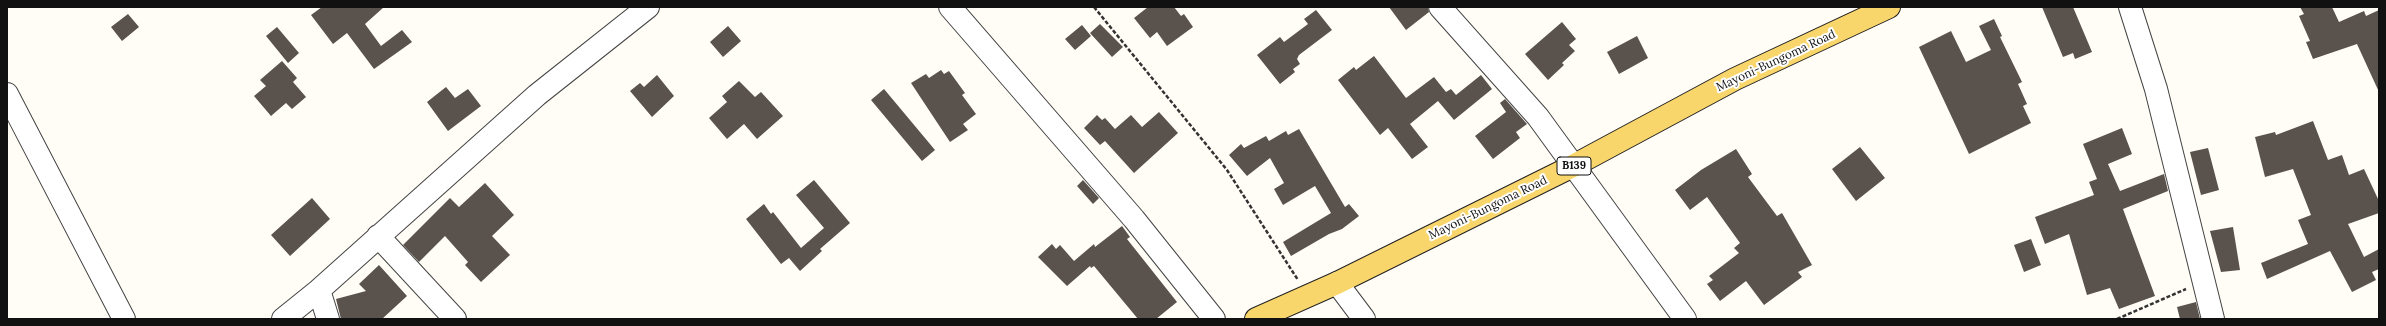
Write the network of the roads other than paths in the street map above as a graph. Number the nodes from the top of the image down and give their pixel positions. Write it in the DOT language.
graph roads {
  1 [pos="648,7"];
  2 [pos="950,7"];
  3 [pos="1440,7"];
  4 [pos="2130,7"];
  5 [pos="1882,9"];
  6 [pos="7,94"];
  7 [pos="1573,166"];
  8 [pos="378,236"];
  9 [pos="1337,283"];
  10 [pos="319,290"];
  11 [pos="124,319"];
  12 [pos="283,319"];
  13 [pos="328,319"];
  14 [pos="456,319"];
  15 [pos="1214,319"];
  16 [pos="1256,319"];
  17 [pos="1364,319"];
  18 [pos="1685,319"];
  19 [pos="2213,319"];
  1 -- 8 [label="street"];
  2 -- 15 [label="street"];
  3 -- 7 [label="street"];
  4 -- 19 [label="street"];
  5 -- 7 [label="main road, Mayoni-Bungoma Road / B139"];
  6 -- 11 [label="street"];
  7 -- 9 [label="main road, Mayoni-Bungoma Road / B139"];
  7 -- 18 [label="street"];
  8 -- 10 [label="street"];
  8 -- 14 [label="street"];
  9 -- 16 [label="main road, Mayoni-Bungoma Road / B139"];
  9 -- 17 [label="street"];
  10 -- 12 [label="street"];
  10 -- 13 [label="street"];
}
